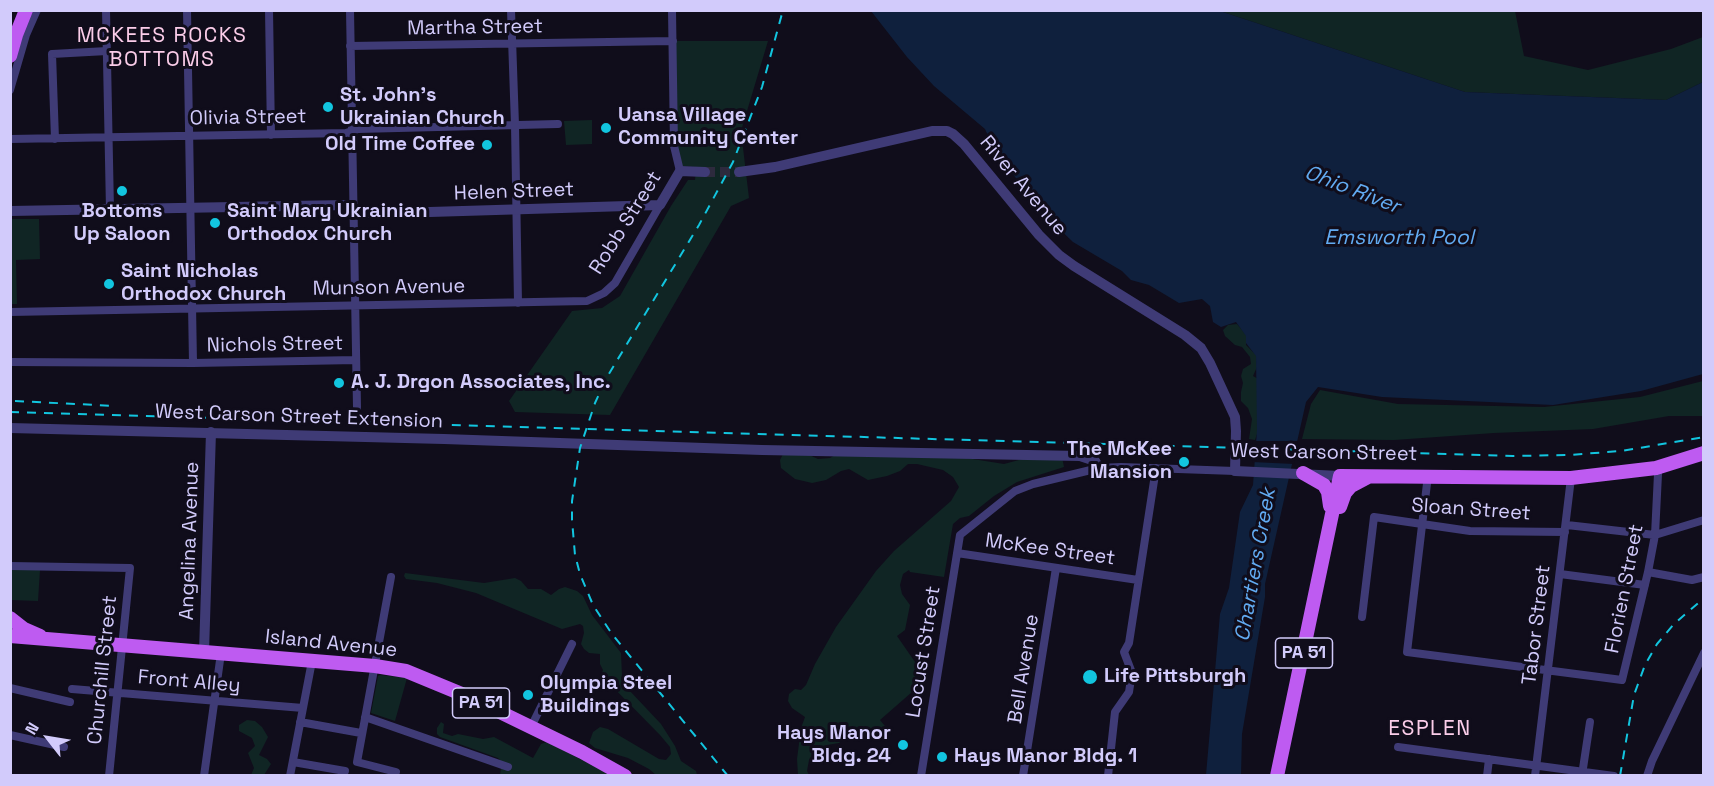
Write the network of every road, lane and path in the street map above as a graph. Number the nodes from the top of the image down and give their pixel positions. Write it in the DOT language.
graph roads {
  1 [pos="23,10"];
  2 [pos="38,10"];
  3 [pos="106,10"];
  4 [pos="188,10"];
  5 [pos="269,10"];
  6 [pos="350,10"];
  7 [pos="511,10"];
  8 [pos="672,10"];
  9 [pos="10,23"];
  10 [pos="10,34"];
  11 [pos="673,41"];
  12 [pos="512,45"];
  13 [pos="350,46"];
  14 [pos="107,51"];
  15 [pos="10,56"];
  16 [pos="10,90"];
  17 [pos="558,124"];
  18 [pos="515,125"];
  19 [pos="352,131"];
  20 [pos="271,135"];
  21 [pos="190,136"];
  22 [pos="108,138"];
  23 [pos="10,139"];
  24 [pos="55,139"];
  25 [pos="680,171"];
  26 [pos="705,172"];
  27 [pos="739,172"];
  28 [pos="660,205"];
  29 [pos="190,208"];
  30 [pos="353,209"];
  31 [pos="110,210"];
  32 [pos="10,211"];
  33 [pos="517,211"];
  34 [pos="587,301"];
  35 [pos="518,303"];
  36 [pos="355,306"];
  37 [pos="192,308"];
  38 [pos="10,312"];
  39 [pos="356,360"];
  40 [pos="10,362"];
  41 [pos="194,363"];
  42 [pos="357,407"];
  43 [pos="10,428"];
  44 [pos="211,432"];
  45 [pos="1704,453"];
  46 [pos="1099,468"];
  47 [pos="1156,468"];
  48 [pos="1656,468"];
  49 [pos="1235,471"];
  50 [pos="1302,473"];
  51 [pos="1428,475"];
  52 [pos="1340,476"];
  53 [pos="1373,476"];
  54 [pos="1571,478"];
  55 [pos="1704,520"];
  56 [pos="1423,524"];
  57 [pos="1329,527"];
  58 [pos="1566,528"];
  59 [pos="960,535"];
  60 [pos="1654,535"];
  61 [pos="957,553"];
  62 [pos="10,566"];
  63 [pos="1056,568"];
  64 [pos="1648,572"];
  65 [pos="1560,574"];
  66 [pos="391,577"];
  67 [pos="1704,577"];
  68 [pos="1138,580"];
  69 [pos="1645,585"];
  70 [pos="1362,617"];
  71 [pos="10,618"];
  72 [pos="10,636"];
  73 [pos="30,638"];
  74 [pos="51,640"];
  75 [pos="10,643"];
  76 [pos="572,644"];
  77 [pos="123,646"];
  78 [pos="204,652"];
  79 [pos="221,653"];
  80 [pos="1704,653"];
  81 [pos="312,661"];
  82 [pos="375,666"];
  83 [pos="1549,669"];
  84 [pos="10,688"];
  85 [pos="72,689"];
  86 [pos="118,693"];
  87 [pos="215,701"];
  88 [pos="70,702"];
  89 [pos="303,708"];
  90 [pos="365,717"];
  91 [pos="300,722"];
  92 [pos="1590,722"];
  93 [pos="531,727"];
  94 [pos="362,734"];
  95 [pos="10,735"];
  96 [pos="64,747"];
  97 [pos="1398,747"];
  98 [pos="1489,759"];
  99 [pos="293,762"];
  100 [pos="1536,765"];
  101 [pos="508,767"];
  102 [pos="345,771"];
  103 [pos="396,772"];
  104 [pos="1582,773"];
  105 [pos="109,775"];
  106 [pos="1614,775"];
  107 [pos="120,776"];
  108 [pos="204,776"];
  109 [pos="290,776"];
  110 [pos="625,776"];
  111 [pos="921,776"];
  112 [pos="1023,776"];
  113 [pos="1108,776"];
  114 [pos="1277,776"];
  115 [pos="1486,776"];
  116 [pos="1535,776"];
  117 [pos="1647,776"];
  1 -- 9 [label="main road"];
  1 -- 10 [label="main road"];
  1 -- 15 [label="main road"];
  2 -- 16 [label="street"];
  3 -- 14 [label="street"];
  4 -- 21 [label="street"];
  5 -- 20 [label="street"];
  6 -- 13 [label="street"];
  7 -- 12 [label="street"];
  8 -- 11 [label="street, Robb Street"];
  11 -- 12 [label="street, Martha Street"];
  11 -- 25 [label="street, Robb Street"];
  12 -- 13 [label="street, Martha Street"];
  12 -- 18 [label="street"];
  13 -- 19 [label="street"];
  14 -- 22 [label="street"];
  14 -- 24 [label="street"];
  17 -- 18 [label="street, Olivia Street"];
  18 -- 19 [label="street, Olivia Street"];
  18 -- 33 [label="street"];
  19 -- 20 [label="street, Olivia Street"];
  19 -- 30 [label="street"];
  20 -- 21 [label="street, Olivia Street"];
  21 -- 22 [label="street, Olivia Street"];
  21 -- 29 [label="street"];
  22 -- 24 [label="street, Olivia Street"];
  22 -- 31 [label="street"];
  23 -- 24 [label="street, Olivia Street"];
  25 -- 26 [label="street"];
  25 -- 28 [label="street, Robb Street"];
  27 -- 49 [label="street, River Avenue"];
  28 -- 33 [label="street, Helen Street"];
  28 -- 34 [label="street, Robb Street"];
  29 -- 30 [label="street, Helen Street"];
  29 -- 31 [label="street, Helen Street"];
  29 -- 37 [label="street"];
  30 -- 33 [label="street, Helen Street"];
  30 -- 36 [label="street"];
  31 -- 32 [label="street, Helen Street"];
  33 -- 35 [label="street"];
  34 -- 35 [label="street, Munson Avenue"];
  35 -- 36 [label="street, Munson Avenue"];
  36 -- 37 [label="street, Munson Avenue"];
  36 -- 39 [label="street"];
  37 -- 38 [label="street, Munson Avenue"];
  37 -- 41 [label="street"];
  39 -- 41 [label="street, Nichols Street"];
  39 -- 42 [label="street"];
  40 -- 41 [label="street, Nichols Street"];
  43 -- 44 [label="street, West Carson Street Extension"];
  44 -- 46 [label="street, West Carson Street Extension"];
  44 -- 78 [label="street, Angelina Avenue"];
  45 -- 48 [label="main road, West Carson Street"];
  46 -- 47 [label="street, West Carson Street"];
  46 -- 59 [label="street, West Carson Street"];
  47 -- 49 [label="street, West Carson Street"];
  47 -- 68 [label="street"];
  48 -- 54 [label="main road, West Carson Street"];
  48 -- 60 [label="street, Florien Street"];
  49 -- 50 [label="street, West Carson Street"];
  50 -- 52 [label="street, West Carson Street"];
  50 -- 57 [label="main road"];
  51 -- 53 [label="main road, West Carson Street"];
  51 -- 54 [label="main road, West Carson Street"];
  51 -- 56 [label="street"];
  52 -- 53 [label="main road, West Carson Street"];
  52 -- 57 [label="main road, PA 51"];
  53 -- 57 [label="main road"];
  54 -- 58 [label="street, Tabor Street"];
  55 -- 60 [label="street"];
  56 -- 58 [label="street, Sloan Street"];
  56 -- 70 [label="street, Sloan Street"];
  56 -- 83 [label="street"];
  57 -- 114 [label="main road, PA 51"];
  58 -- 60 [label="street, Sloan Street"];
  58 -- 65 [label="street, Tabor Street"];
  59 -- 61 [label="street, Locust Street"];
  60 -- 64 [label="street, Florien Street"];
  61 -- 63 [label="street, McKee Street"];
  61 -- 111 [label="street, Locust Street"];
  62 -- 77 [label="street, Churchill Street"];
  63 -- 68 [label="street, McKee Street"];
  63 -- 112 [label="street, Bell Avenue"];
  64 -- 67 [label="street"];
  64 -- 69 [label="street, Florien Street"];
  65 -- 69 [label="street"];
  65 -- 83 [label="street, Tabor Street"];
  66 -- 82 [label="street"];
  68 -- 113 [label="street"];
  69 -- 83 [label="street, Florien Street"];
  71 -- 74 [label="main road"];
  72 -- 73 [label="main road, Island Avenue / PA 51"];
  73 -- 74 [label="main road, Island Avenue / PA 51"];
  73 -- 75 [label="main road"];
  74 -- 77 [label="main road, Island Avenue / PA 51"];
  76 -- 93 [label="street"];
  77 -- 78 [label="main road, Island Avenue / PA 51"];
  77 -- 86 [label="street, Churchill Street"];
  78 -- 79 [label="main road, Island Avenue / PA 51"];
  79 -- 81 [label="main road, Island Avenue / PA 51"];
  79 -- 87 [label="street"];
  80 -- 117 [label="street"];
  81 -- 82 [label="main road, Island Avenue / PA 51"];
  81 -- 89 [label="street"];
  82 -- 90 [label="street"];
  82 -- 93 [label="main road, Island Avenue / PA 51"];
  83 -- 100 [label="street, Tabor Street"];
  84 -- 88 [label="street"];
  85 -- 86 [label="street, Front Alley"];
  86 -- 87 [label="street, Front Alley"];
  86 -- 105 [label="street, Churchill Street"];
  87 -- 89 [label="street, Front Alley"];
  87 -- 108 [label="street"];
  89 -- 91 [label="street"];
  90 -- 94 [label="street"];
  90 -- 101 [label="street"];
  91 -- 94 [label="street"];
  91 -- 99 [label="street"];
  92 -- 104 [label="street"];
  93 -- 110 [label="main road, Island Avenue / PA 51"];
  94 -- 103 [label="street"];
  95 -- 96 [label="street"];
  97 -- 98 [label="street"];
  98 -- 100 [label="street"];
  98 -- 115 [label="street"];
  99 -- 102 [label="street"];
  99 -- 109 [label="street"];
  100 -- 104 [label="street"];
  100 -- 116 [label="street, Tabor Street"];
  104 -- 106 [label="street"];
  105 -- 107 [label="street"];
}
